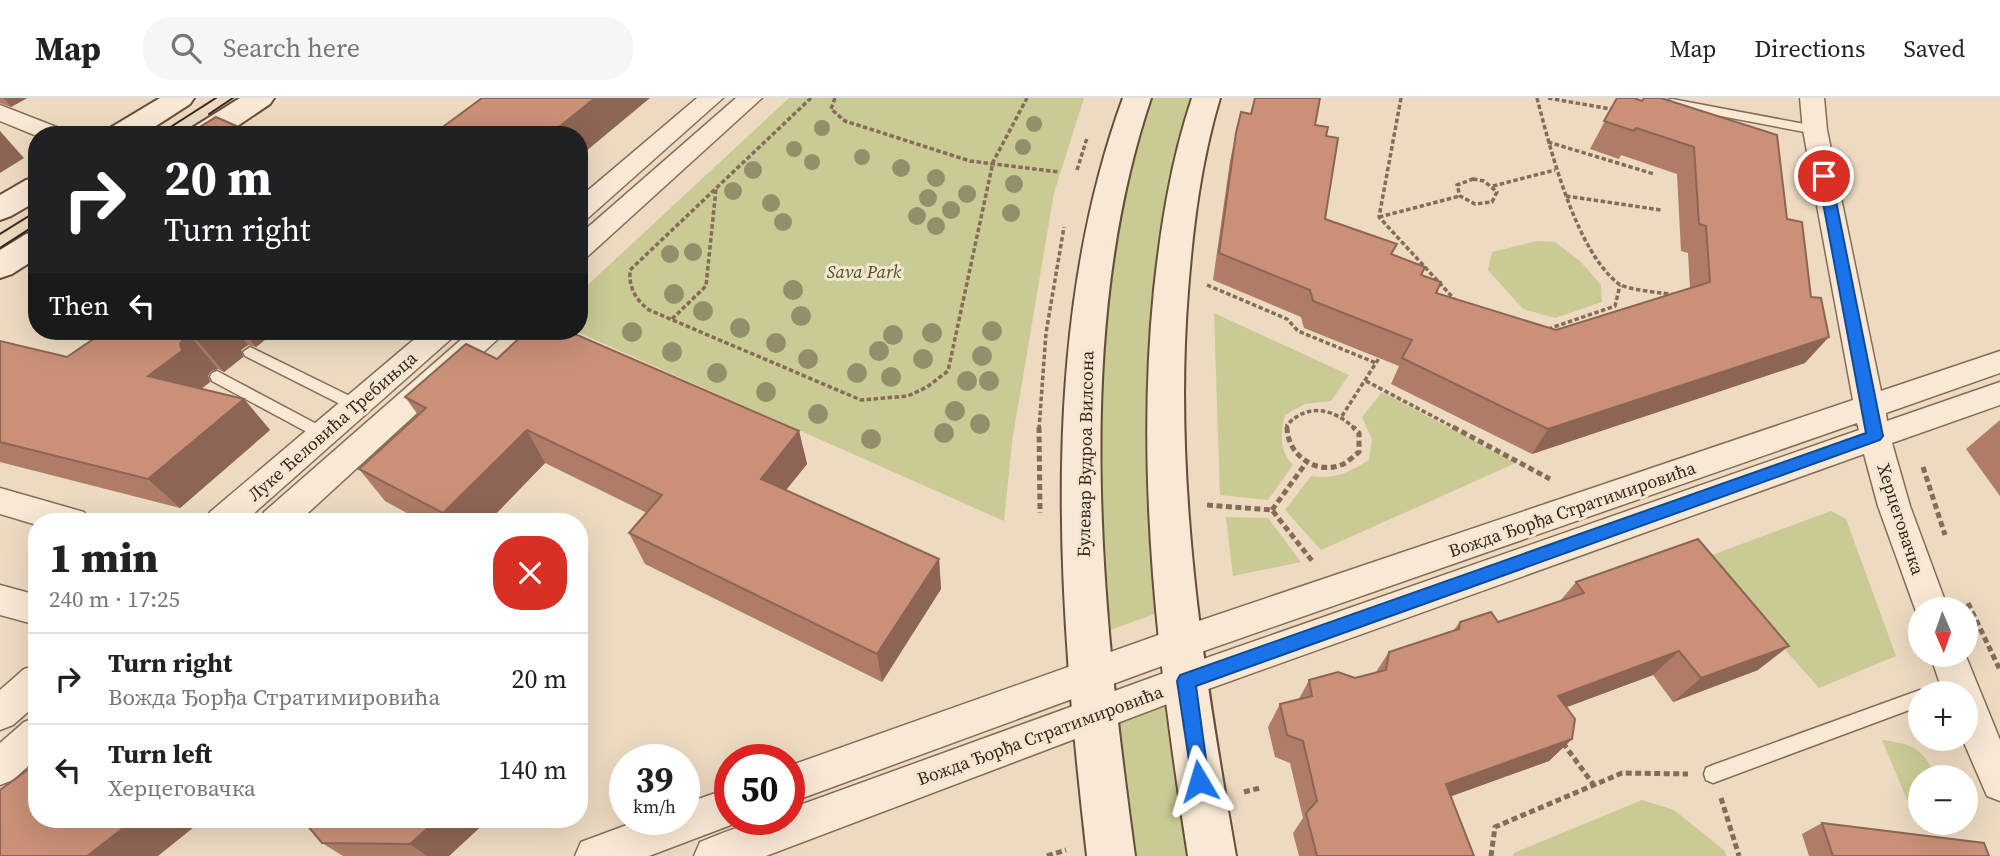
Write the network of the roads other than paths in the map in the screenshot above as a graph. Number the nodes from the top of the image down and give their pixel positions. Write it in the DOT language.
graph roads {
  1 [pos="180,98"];
  2 [pos="260,98"];
  3 [pos="711,98"];
  4 [pos="750,98"];
  5 [pos="1137,98"];
  6 [pos="1206,98"];
  7 [pos="1812,98"];
  8 [pos="1672,103"];
  9 [pos="0,112"];
  10 [pos="33,126"];
  11 [pos="135,126"];
  12 [pos="217,126"];
  13 [pos="1815,130"];
  14 [pos="28,192"];
  15 [pos="588,204"];
  16 [pos="0,209"];
  17 [pos="588,242"];
  18 [pos="28,248"];
  19 [pos="0,266"];
  20 [pos="431,340"];
  21 [pos="479,340"];
  22 [pos="250,352"];
  23 [pos="2000,362"];
  24 [pos="217,377"];
  25 [pos="2000,393"];
  26 [pos="355,405"];
  27 [pos="1871,422"];
  28 [pos="323,434"];
  29 [pos="0,501"];
  30 [pos="42,513"];
  31 [pos="231,513"];
  32 [pos="285,513"];
  33 [pos="1927,597"];
  34 [pos="0,600"];
  35 [pos="28,608"];
  36 [pos="1184,662"];
  37 [pos="28,689"];
  38 [pos="1093,695"];
  39 [pos="1908,702"];
  40 [pos="0,713"];
  41 [pos="1978,738"];
  42 [pos="28,742"];
  43 [pos="0,767"];
  44 [pos="1713,774"];
  45 [pos="805,780"];
  46 [pos="2000,783"];
  47 [pos="714,813"];
  48 [pos="595,856"];
  49 [pos="714,856"];
  50 [pos="1111,856"];
  51 [pos="1212,856"];
  1 -- 11 [label="main road"];
  2 -- 12 [label="main road"];
  3 -- 15 [label="street"];
  4 -- 17 [label="street"];
  5 -- 38 [label="main road, Булевар Вудроа Вилсона"];
  6 -- 36 [label="main road"];
  7 -- 13 [label="street, Херцеговачка"];
  8 -- 13 [label="lane"];
  9 -- 10 [label="street"];
  13 -- 27 [label="street, Херцеговачка"];
  14 -- 16 [label="main road"];
  18 -- 19 [label="main road"];
  20 -- 26 [label="street, Луке Ћеловића Требињца"];
  21 -- 32 [label="street, Луке Ћеловића Требињца"];
  22 -- 26 [label="lane"];
  23 -- 27 [label="street, Вожда Ђорђа Стратимировића"];
  24 -- 28 [label="lane"];
  25 -- 27 [label="street, Вожда Ђорђа Стратимировића"];
  26 -- 28 [label="street, Луке Ћеловића Требињца"];
  27 -- 33 [label="street, Херцеговачка"];
  27 -- 36 [label="street, Вожда Ђорђа Стратимировића"];
  27 -- 36 [label="street, Вожда Ђорђа Стратимировића"];
  28 -- 31 [label="street, Луке Ћеловића Требињца"];
  29 -- 30 [label="street"];
  34 -- 35 [label="street"];
  36 -- 38 [label="street, Вожда Ђорђа Стратимировића"];
  36 -- 51 [label="main road"];
  37 -- 40 [label="street"];
  38 -- 45 [label="street, Вожда Ђорђа Стратимировића"];
  38 -- 49 [label="street, Вожда Ђорђа Стратимировића"];
  38 -- 50 [label="main road, Булевар Вудроа Вилсона"];
  39 -- 44 [label="lane"];
  41 -- 46 [label="street"];
  42 -- 43 [label="street"];
  47 -- 48 [label="street"];
}
